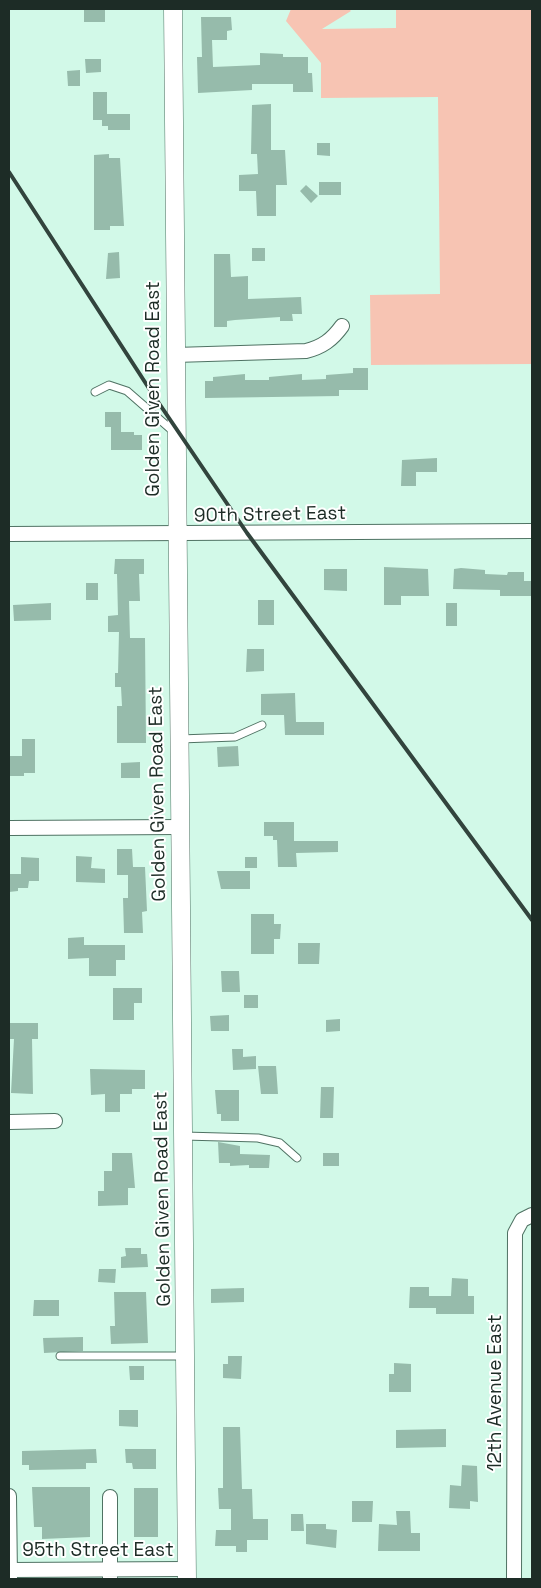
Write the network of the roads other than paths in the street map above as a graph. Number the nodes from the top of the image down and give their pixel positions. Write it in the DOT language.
graph roads {
  1 [pos="173,9"];
  2 [pos="342,326"];
  3 [pos="175,354"];
  4 [pos="95,392"];
  5 [pos="176,433"];
  6 [pos="532,531"];
  7 [pos="9,534"];
  8 [pos="177,534"];
  9 [pos="262,725"];
  10 [pos="179,739"];
  11 [pos="180,827"];
  12 [pos="9,828"];
  13 [pos="55,1121"];
  14 [pos="9,1122"];
  15 [pos="183,1136"];
  16 [pos="297,1158"];
  17 [pos="532,1215"];
  18 [pos="60,1356"];
  19 [pos="185,1356"];
  20 [pos="9,1496"];
  21 [pos="110,1497"];
  22 [pos="10,1574"];
  23 [pos="110,1574"];
  24 [pos="186,1574"];
  25 [pos="514,1579"];
  1 -- 3 [label="street, Golden Given Road East"];
  2 -- 3 [label="street"];
  3 -- 5 [label="street, Golden Given Road East"];
  4 -- 5 [label="lane"];
  5 -- 8 [label="street, Golden Given Road East"];
  6 -- 8 [label="street, 90th Street East"];
  7 -- 8 [label="street, 90th Street East"];
  8 -- 10 [label="street, Golden Given Road East"];
  9 -- 10 [label="lane"];
  10 -- 11 [label="street, Golden Given Road East"];
  11 -- 12 [label="street"];
  11 -- 15 [label="street, Golden Given Road East"];
  13 -- 14 [label="street"];
  15 -- 16 [label="lane"];
  15 -- 19 [label="street, Golden Given Road East"];
  17 -- 25 [label="street, 12th Avenue East"];
  18 -- 19 [label="lane"];
  19 -- 24 [label="street, Golden Given Road East"];
  20 -- 22 [label="street"];
  21 -- 23 [label="street"];
  22 -- 23 [label="street, 95th Street East"];
  23 -- 24 [label="street, 95th Street East"];
}
